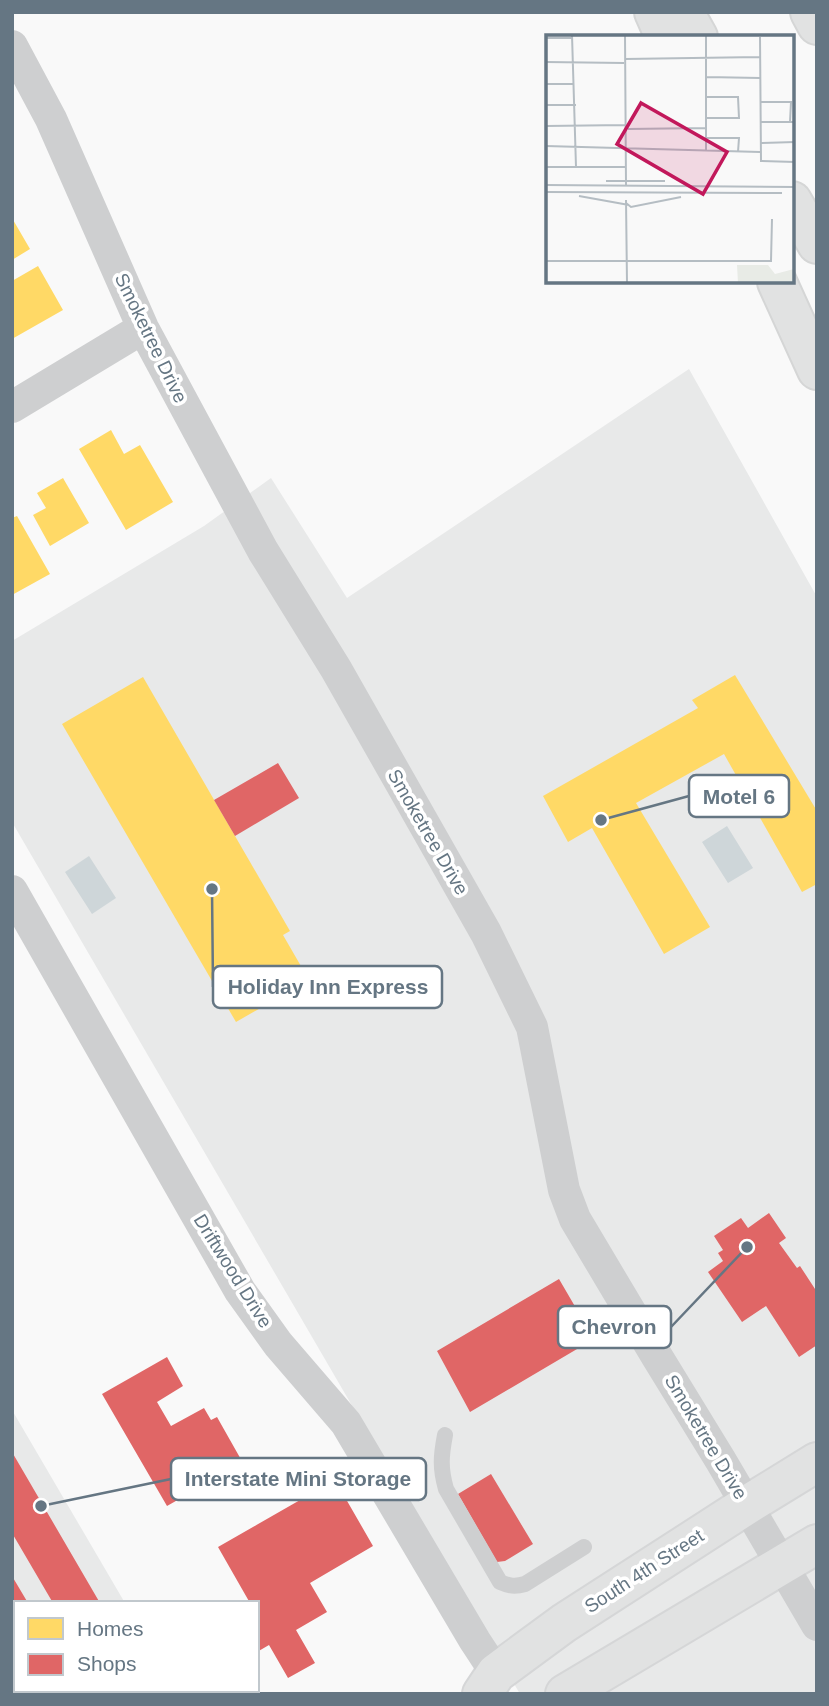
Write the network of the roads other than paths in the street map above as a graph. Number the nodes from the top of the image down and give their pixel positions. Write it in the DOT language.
graph roads {
  1 [pos="654,12"];
  2 [pos="684,12"];
  3 [pos="810,12"];
  4 [pos="817,25"];
  5 [pos="664,35"];
  6 [pos="697,35"];
  7 [pos="12,46"];
  8 [pos="794,204"];
  9 [pos="817,244"];
  10 [pos="778,284"];
  11 [pos="143,328"];
  12 [pos="817,370"];
  13 [pos="12,407"];
  14 [pos="12,891"];
  15 [pos="445,1435"];
  16 [pos="817,1462"];
  17 [pos="747,1505"];
  18 [pos="817,1544"];
  19 [pos="584,1548"];
  20 [pos="782,1564"];
  21 [pos="817,1625"];
  22 [pos="489,1683"];
  23 [pos="565,1694"];
  1 -- 5 [label="main road"];
  2 -- 6 [label="main road"];
  3 -- 4 [label="main road"];
  7 -- 11 [label="street, Smoketree Drive"];
  8 -- 9 [label="main road"];
  10 -- 12 [label="main road"];
  11 -- 13 [label="street"];
  11 -- 17 [label="street, Smoketree Drive"];
  14 -- 22 [label="street, Driftwood Drive"];
  15 -- 19 [label="lane"];
  16 -- 17 [label="main road, South 4th Street"];
  17 -- 20 [label="street, Smoketree Drive"];
  17 -- 22 [label="main road, South 4th Street"];
  18 -- 20 [label="main road"];
  20 -- 21 [label="street, Smoketree Drive"];
  20 -- 23 [label="main road"];
}
